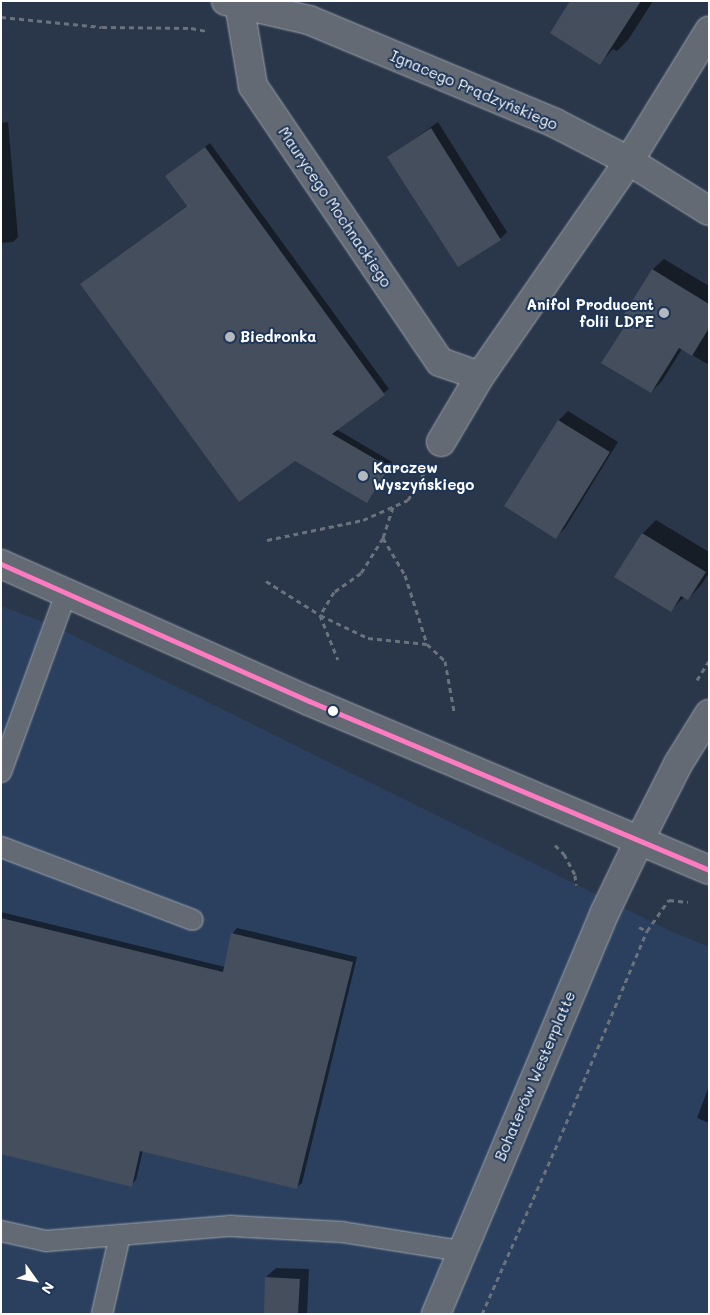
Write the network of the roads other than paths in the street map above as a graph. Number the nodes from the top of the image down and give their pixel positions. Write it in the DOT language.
graph roads {
  1 [pos="232,2"];
  2 [pos="314,11"];
  3 [pos="709,30"];
  4 [pos="629,161"];
  5 [pos="709,211"];
  6 [pos="480,376"];
  7 [pos="441,442"];
  8 [pos="1,564"];
  9 [pos="66,593"];
  10 [pos="709,714"];
  11 [pos="1,772"];
  12 [pos="639,841"];
  13 [pos="1,847"];
  14 [pos="709,870"];
  15 [pos="193,920"];
  16 [pos="1,1231"];
  17 [pos="120,1235"];
  18 [pos="461,1251"];
  19 [pos="102,1314"];
  20 [pos="436,1314"];
  1 -- 2 [label="street, Ignacego Prądzyńskiego"];
  1 -- 6 [label="street, Maurycego Mochnackiego"];
  2 -- 4 [label="street, Ignacego Prądzyńskiego"];
  3 -- 4 [label="street"];
  4 -- 5 [label="street, Ignacego Prądzyńskiego"];
  4 -- 6 [label="street"];
  6 -- 7 [label="street"];
  8 -- 9 [label="street"];
  9 -- 11 [label="lane"];
  9 -- 12 [label="street"];
  10 -- 12 [label="street, Bohaterów Westerplatte"];
  12 -- 14 [label="street"];
  12 -- 18 [label="street, Bohaterów Westerplatte"];
  13 -- 15 [label="lane"];
  16 -- 17 [label="lane"];
  17 -- 18 [label="lane"];
  17 -- 19 [label="lane"];
  18 -- 20 [label="street, Bohaterów Westerplatte"];
}
